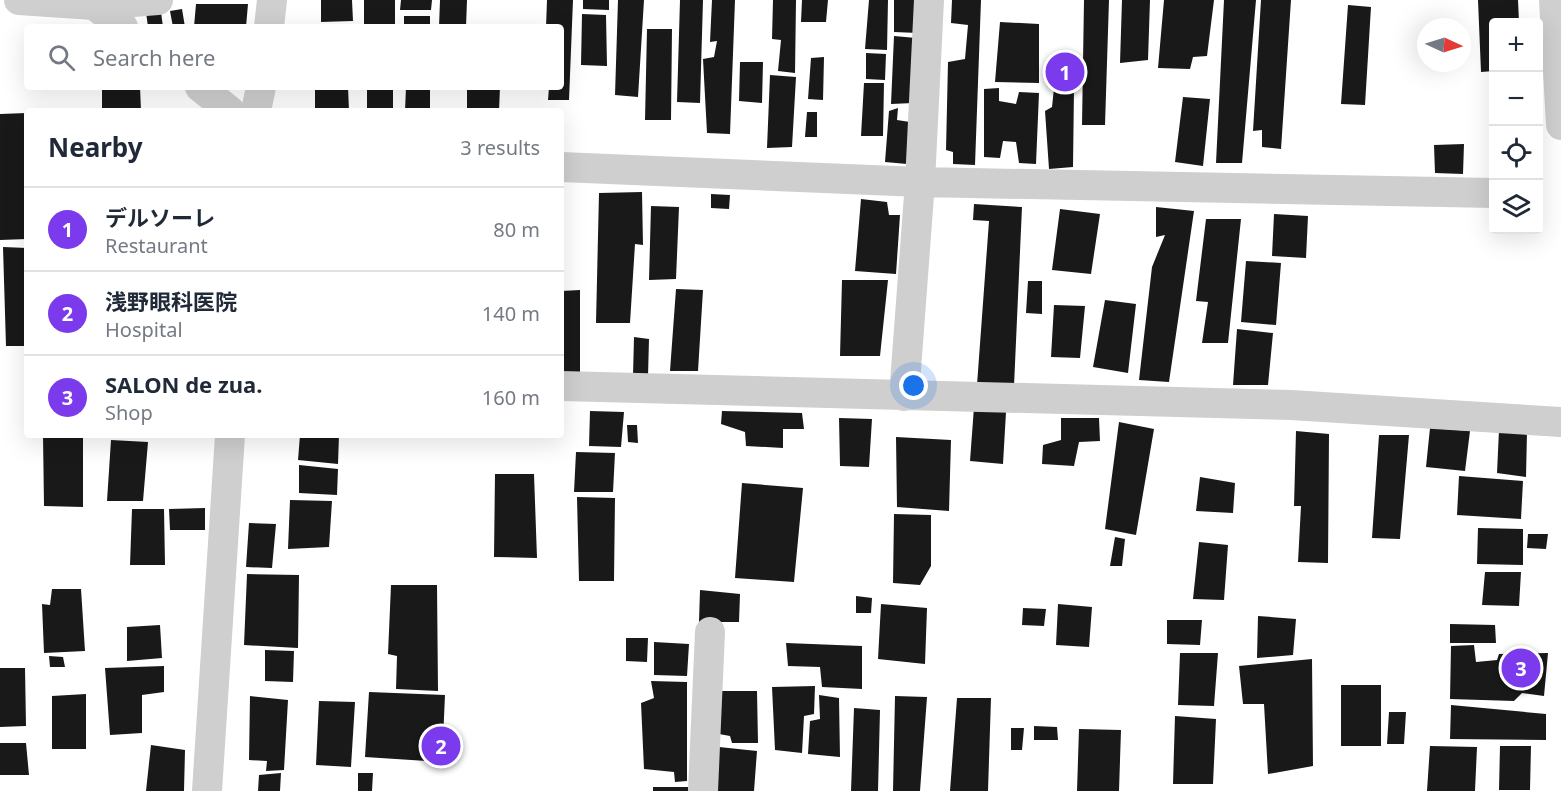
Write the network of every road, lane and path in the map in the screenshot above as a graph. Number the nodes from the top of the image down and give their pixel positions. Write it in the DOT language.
graph roads {
  1 [pos="19,0"];
  2 [pos="158,0"];
  3 [pos="272,0"];
  4 [pos="929,0"];
  5 [pos="1554,0"];
  6 [pos="94,5"];
  7 [pos="119,24"];
  8 [pos="269,24"];
  9 [pos="204,90"];
  10 [pos="260,90"];
  11 [pos="226,108"];
  12 [pos="257,108"];
  13 [pos="1561,125"];
  14 [pos="564,167"];
  15 [pos="920,182"];
  16 [pos="1489,193"];
  17 [pos="564,386"];
  18 [pos="904,396"];
  19 [pos="1561,422"];
  20 [pos="230,438"];
  21 [pos="710,632"];
  22 [pos="207,791"];
  23 [pos="703,791"];
  1 -- 6 [label="street"];
  2 -- 6 [label="street"];
  3 -- 8 [label="street"];
  4 -- 15 [label="street"];
  5 -- 13 [label="street"];
  6 -- 7 [label="street"];
  9 -- 11 [label="street"];
  10 -- 12 [label="street"];
  14 -- 15 [label="street"];
  15 -- 16 [label="street"];
  15 -- 18 [label="street"];
  17 -- 18 [label="street"];
  18 -- 19 [label="street"];
  20 -- 22 [label="street"];
  21 -- 23 [label="street"];
}
